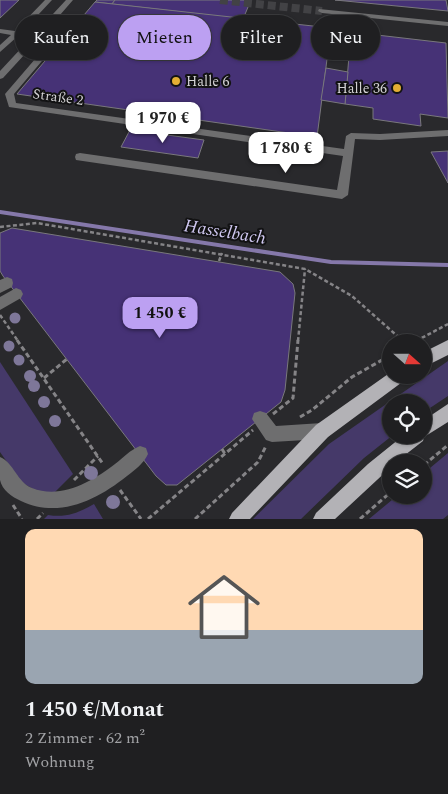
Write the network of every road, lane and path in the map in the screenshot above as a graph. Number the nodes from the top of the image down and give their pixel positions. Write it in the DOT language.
graph roads {
  1 [pos="50,0"];
  2 [pos="70,0"];
  3 [pos="322,11"];
  4 [pos="35,15"];
  5 [pos="56,15"];
  6 [pos="448,24"];
  7 [pos="0,31"];
  8 [pos="15,33"];
  9 [pos="15,35"];
  10 [pos="0,50"];
  11 [pos="15,60"];
  12 [pos="38,60"];
  13 [pos="0,76"];
  14 [pos="448,133"];
  15 [pos="348,154"];
  16 [pos="80,157"];
  17 [pos="0,227"];
  18 [pos="222,253"];
  19 [pos="219,261"];
  20 [pos="16,294"];
  21 [pos="0,304"];
  22 [pos="0,315"];
  23 [pos="448,324"];
  24 [pos="395,334"];
  25 [pos="429,334"];
  26 [pos="448,347"];
  27 [pos="432,356"];
  28 [pos="67,359"];
  29 [pos="44,378"];
  30 [pos="387,384"];
  31 [pos="448,412"];
  32 [pos="260,419"];
  33 [pos="432,423"];
  34 [pos="322,431"];
  35 [pos="405,444"];
  36 [pos="448,445"];
  37 [pos="222,449"];
  38 [pos="140,454"];
  39 [pos="225,454"];
  40 [pos="98,456"];
  41 [pos="432,458"];
  42 [pos="0,464"];
  43 [pos="382,500"];
  44 [pos="238,519"];
  45 [pos="322,519"];
  46 [pos="360,519"];
  1 -- 4 [label="street"];
  2 -- 5 [label="street"];
  3 -- 6 [label="street"];
  7 -- 8 [label="street"];
  9 -- 10 [label="street"];
  11 -- 13 [label="street"];
  12 -- 15 [label="street, Straße 2"];
  14 -- 15 [label="street"];
  15 -- 16 [label="street"];
  17 -- 18 [label="path"];
  18 -- 19 [label="path"];
  18 -- 24 [label="path"];
  20 -- 21 [label="street"];
  22 -- 29 [label="path"];
  23 -- 25 [label="path"];
  26 -- 27 [label="main road"];
  28 -- 29 [label="path"];
  29 -- 40 [label="path"];
  30 -- 34 [label="main road"];
  31 -- 33 [label="main road"];
  32 -- 34 [label="street"];
  34 -- 44 [label="main road"];
  35 -- 45 [label="main road"];
  36 -- 41 [label="path"];
  37 -- 39 [label="path"];
  38 -- 42 [label="street"];
  43 -- 46 [label="path"];
}
